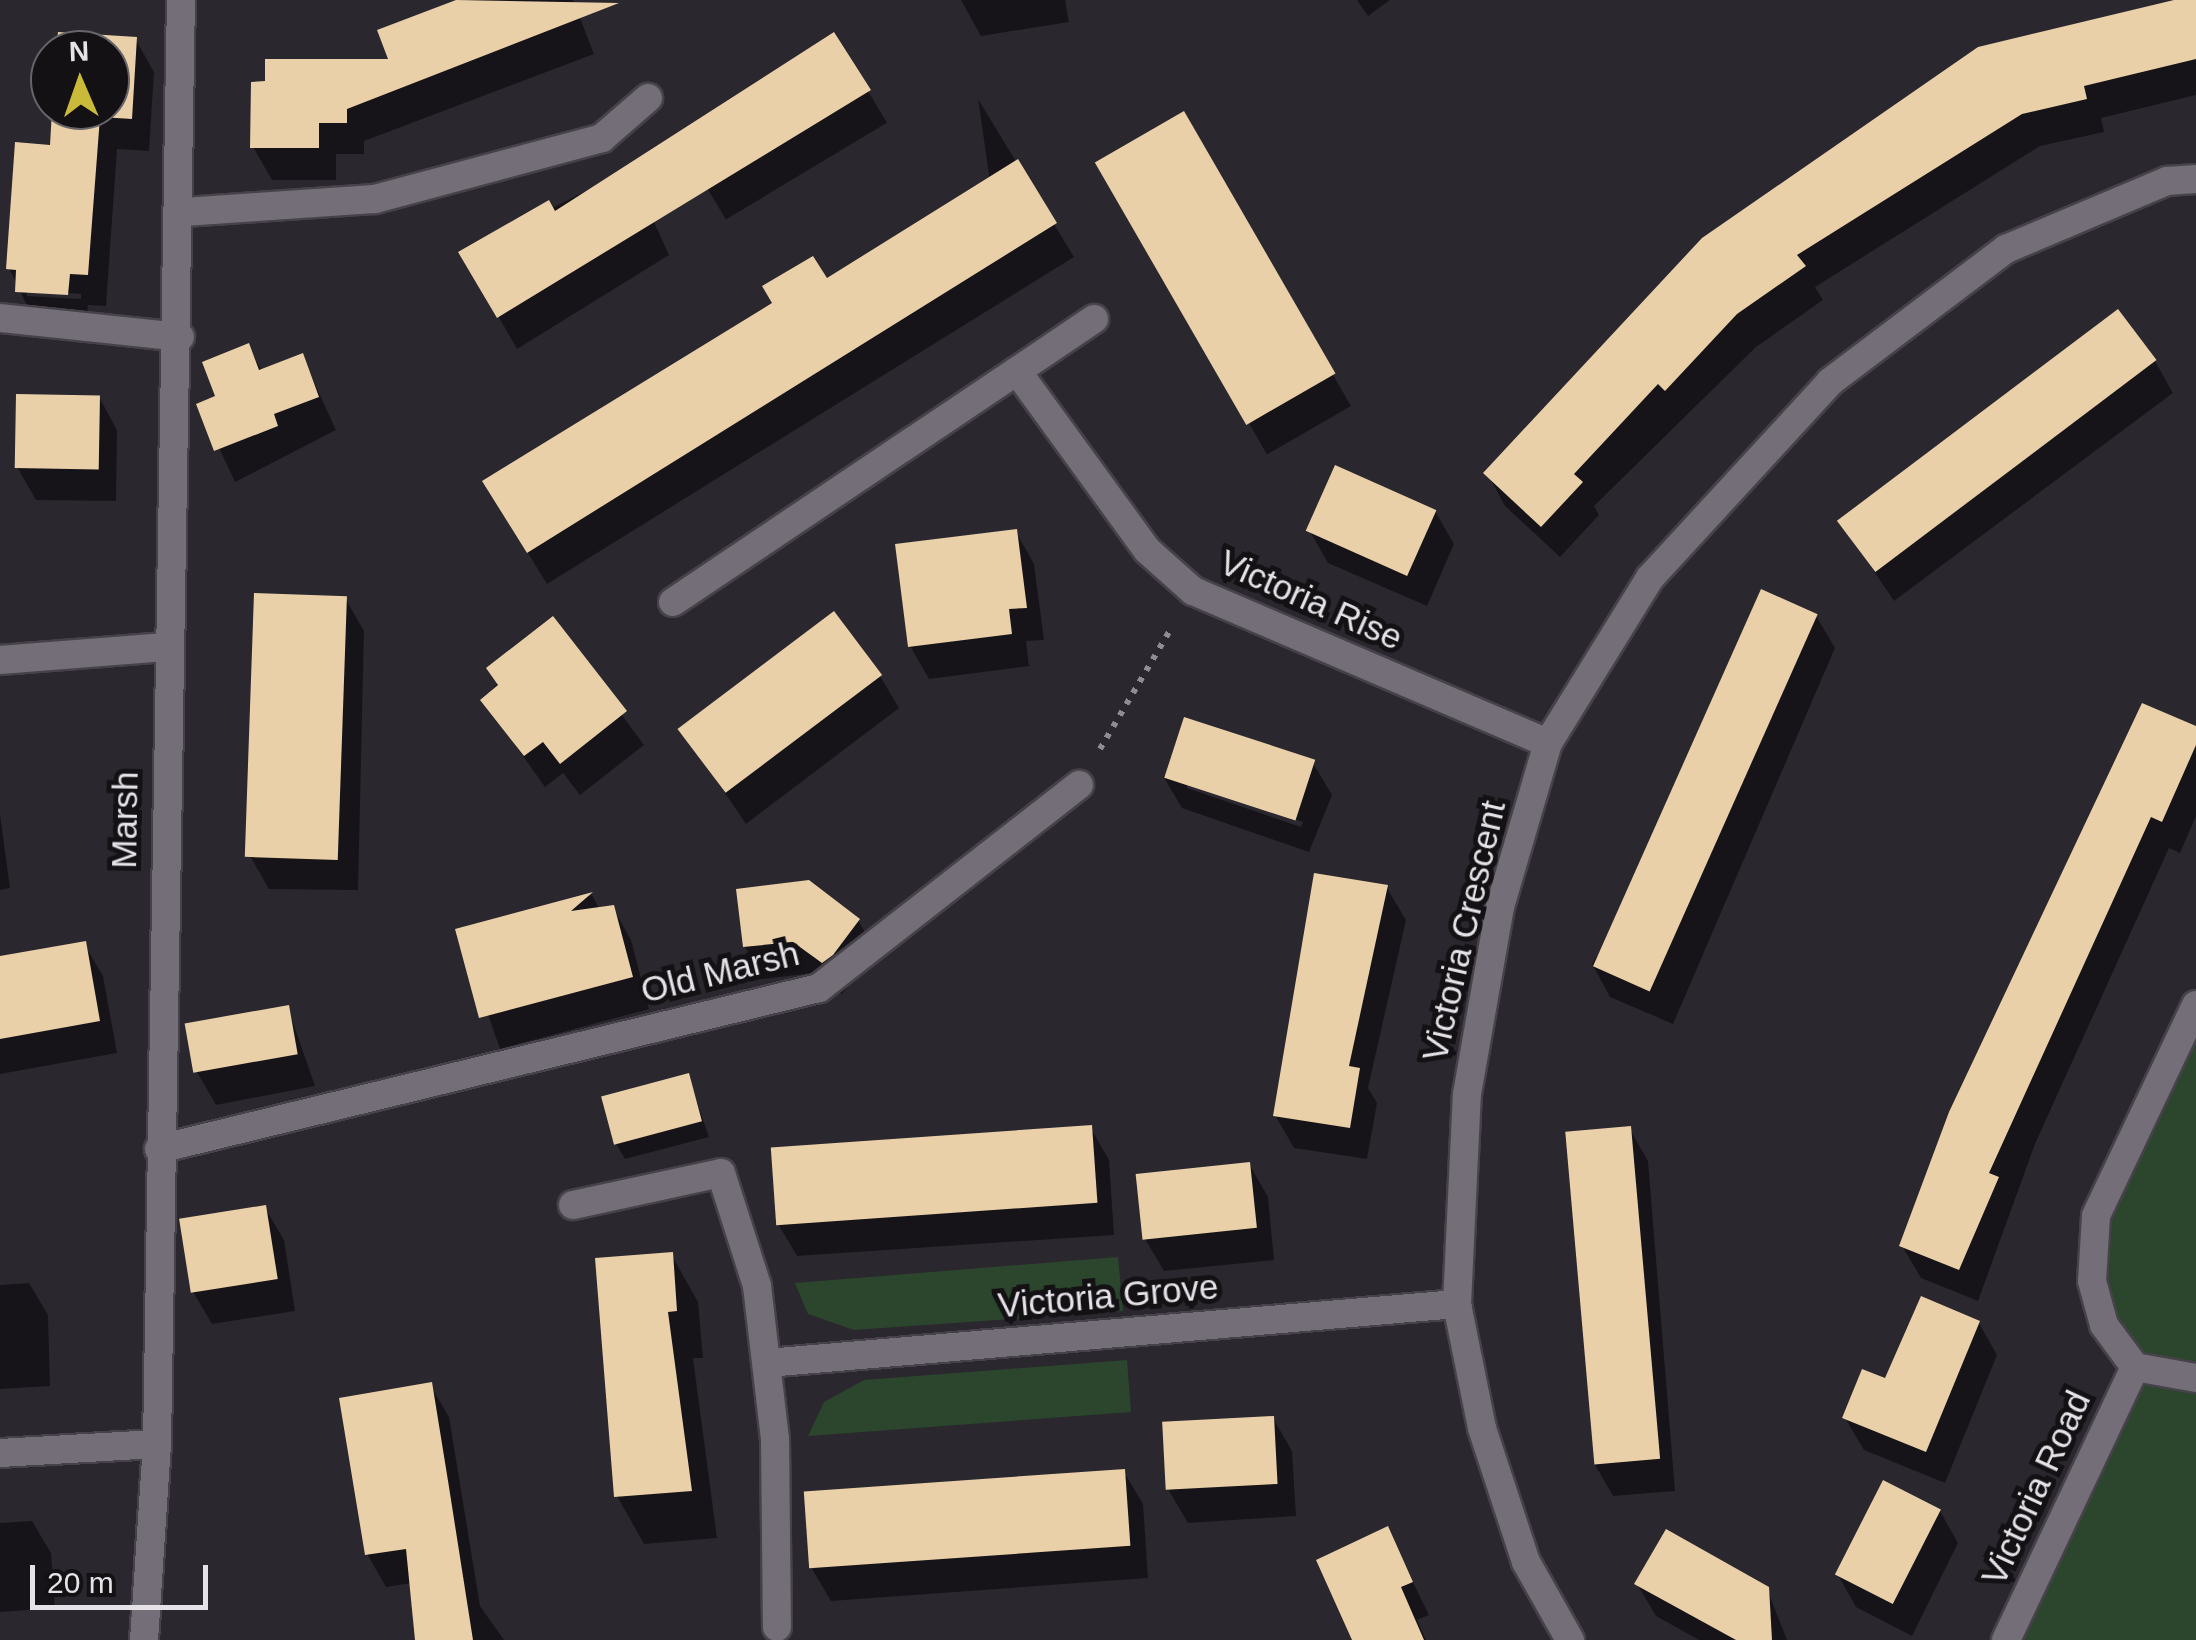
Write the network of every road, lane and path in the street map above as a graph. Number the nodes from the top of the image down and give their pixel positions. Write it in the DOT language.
graph roads {
  1 [pos="181,0"];
  2 [pos="648,98"];
  3 [pos="2196,179"];
  4 [pos="182,212"];
  5 [pos="0,318"];
  6 [pos="1094,319"];
  7 [pos="180,337"];
  8 [pos="1017,371"];
  9 [pos="1194,591"];
  10 [pos="673,602"];
  11 [pos="164,646"];
  12 [pos="0,660"];
  13 [pos="1548,744"];
  14 [pos="1078,784"];
  15 [pos="2196,1004"];
  16 [pos="159,1148"];
  17 [pos="573,1205"];
  18 [pos="1457,1304"];
  19 [pos="766,1364"];
  20 [pos="2134,1367"];
  21 [pos="2196,1378"];
  22 [pos="156,1444"];
  23 [pos="0,1452"];
  24 [pos="777,1627"];
  25 [pos="144,1640"];
  26 [pos="1570,1640"];
  27 [pos="2006,1640"];
  1 -- 4 [label="street, Marsh"];
  2 -- 4 [label="street"];
  3 -- 13 [label="street, Victoria Crescent"];
  4 -- 7 [label="street, Marsh"];
  5 -- 7 [label="street"];
  6 -- 8 [label="street"];
  7 -- 11 [label="street, Marsh"];
  8 -- 9 [label="street, Victoria Rise"];
  8 -- 10 [label="street"];
  9 -- 13 [label="street, Victoria Rise"];
  9 -- 14 [label="path"];
  11 -- 12 [label="street"];
  11 -- 16 [label="street, Marsh"];
  13 -- 18 [label="street, Victoria Crescent"];
  14 -- 16 [label="street, Old Marsh"];
  15 -- 20 [label="street, Victoria Road"];
  16 -- 22 [label="street, Marsh"];
  17 -- 19 [label="street"];
  18 -- 19 [label="street, Victoria Grove"];
  18 -- 26 [label="street, Victoria Crescent"];
  19 -- 24 [label="street"];
  20 -- 21 [label="street, Victoria Road"];
  20 -- 27 [label="street, Victoria Road"];
  22 -- 23 [label="street"];
  22 -- 25 [label="street, Marsh"];
}
